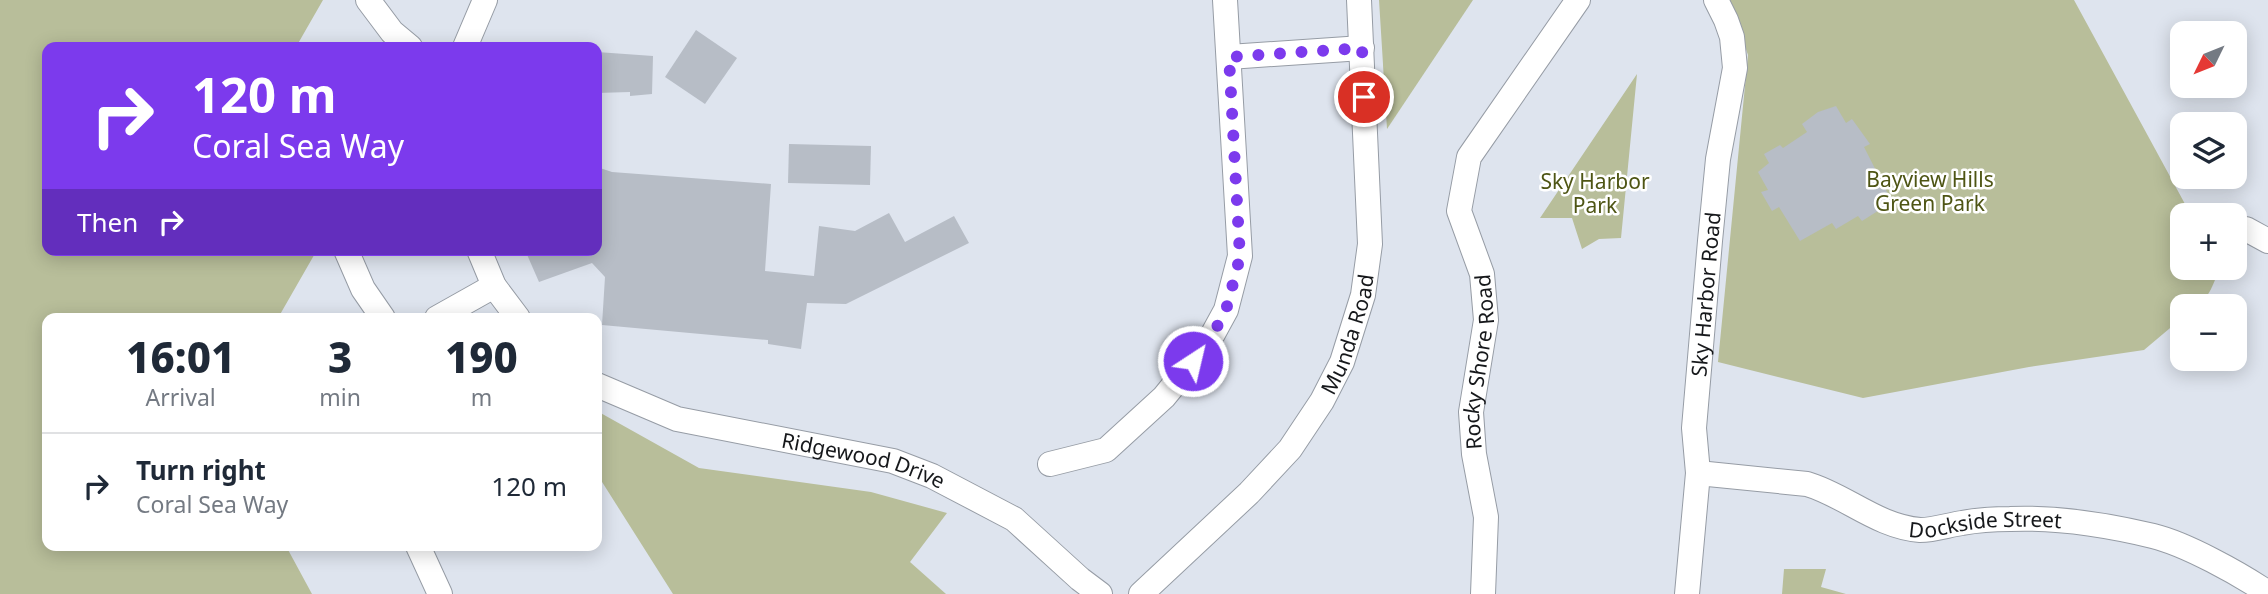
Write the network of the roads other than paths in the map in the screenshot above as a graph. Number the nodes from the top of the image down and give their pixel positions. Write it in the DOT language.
graph roads {
  1 [pos="368,0"];
  2 [pos="485,0"];
  3 [pos="1225,0"];
  4 [pos="1359,0"];
  5 [pos="1578,0"];
  6 [pos="1716,0"];
  7 [pos="404,42"];
  8 [pos="467,42"];
  9 [pos="1362,48"];
  10 [pos="1229,57"];
  11 [pos="2247,230"];
  12 [pos="2268,241"];
  13 [pos="349,256"];
  14 [pos="482,256"];
  15 [pos="494,286"];
  16 [pos="380,313"];
  17 [pos="446,313"];
  18 [pos="514,313"];
  19 [pos="602,387"];
  20 [pos="1050,464"];
  21 [pos="1698,473"];
  22 [pos="420,551"];
  23 [pos="2268,593"];
  24 [pos="440,594"];
  25 [pos="1100,594"];
  26 [pos="1141,594"];
  27 [pos="1483,594"];
  28 [pos="1687,594"];
  1 -- 7 [label="street"];
  2 -- 8 [label="street"];
  3 -- 10 [label="street"];
  4 -- 9 [label="street, Munda Road"];
  5 -- 27 [label="street, Rocky Shore Road"];
  6 -- 21 [label="street, Sky Harbor Road"];
  9 -- 10 [label="street"];
  9 -- 26 [label="street, Munda Road"];
  10 -- 20 [label="street"];
  11 -- 12 [label="street"];
  13 -- 16 [label="street"];
  14 -- 15 [label="street"];
  15 -- 17 [label="street"];
  15 -- 18 [label="street"];
  19 -- 25 [label="street, Ridgewood Drive"];
  21 -- 23 [label="street, Dockside Street"];
  21 -- 28 [label="street, Sky Harbor Road"];
  22 -- 24 [label="street"];
}
